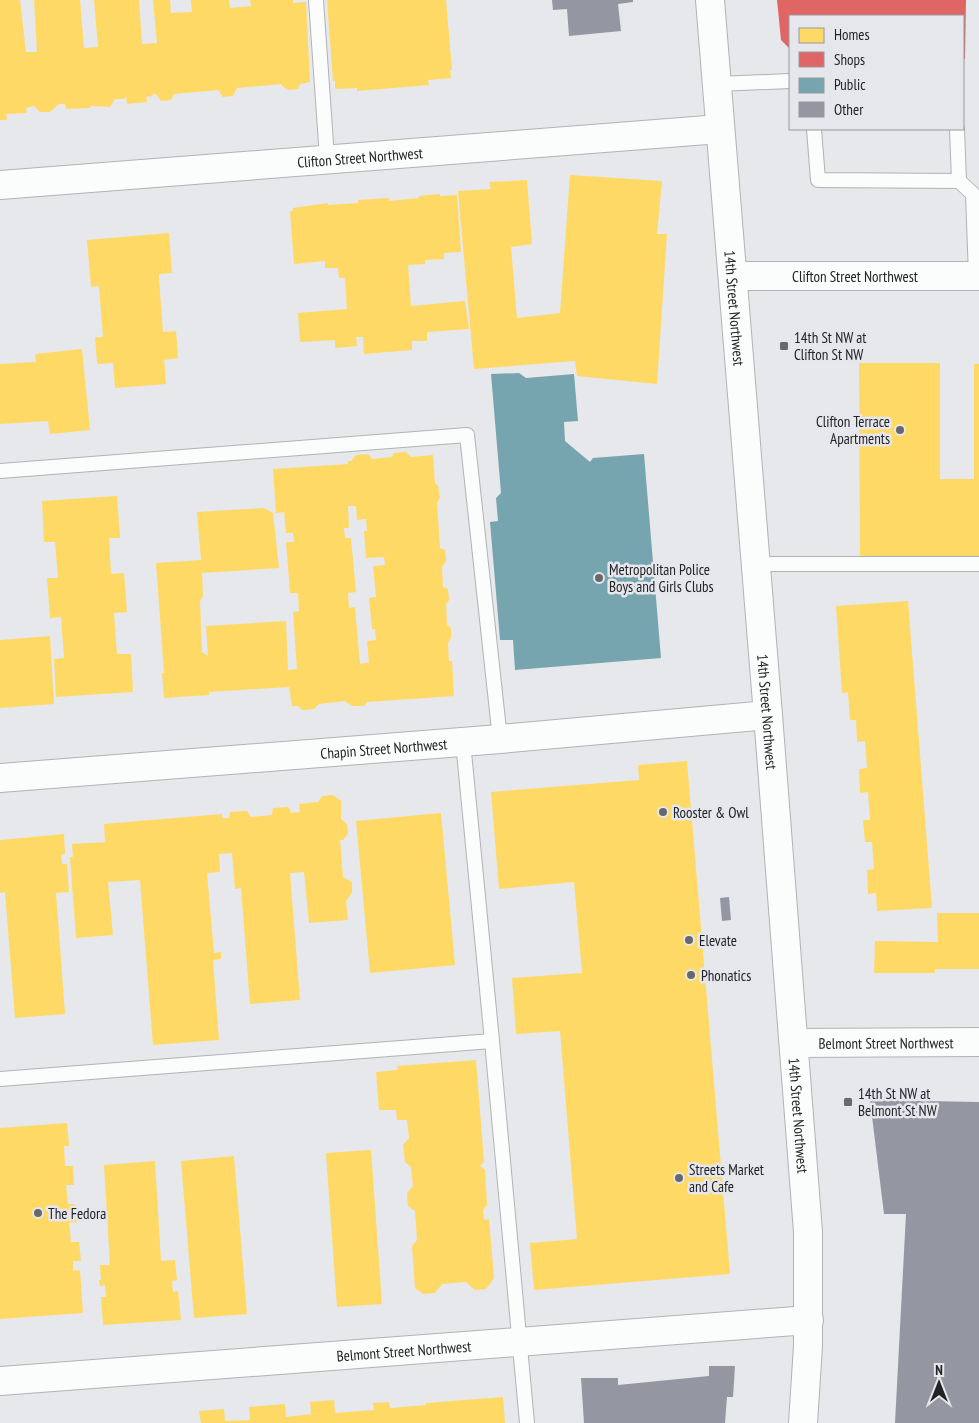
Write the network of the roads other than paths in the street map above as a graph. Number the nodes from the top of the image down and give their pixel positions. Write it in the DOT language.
graph roads {
  1 [pos="316,0"];
  2 [pos="710,0"];
  3 [pos="789,81"];
  4 [pos="717,84"];
  5 [pos="720,129"];
  6 [pos="814,130"];
  7 [pos="957,130"];
  8 [pos="327,158"];
  9 [pos="959,181"];
  10 [pos="0,185"];
  11 [pos="733,276"];
  12 [pos="977,276"];
  13 [pos="0,471"];
  14 [pos="756,564"];
  15 [pos="979,564"];
  16 [pos="768,715"];
  17 [pos="500,739"];
  18 [pos="463,742"];
  19 [pos="0,778"];
  20 [pos="492,1041"];
  21 [pos="979,1042"];
  22 [pos="794,1043"];
  23 [pos="0,1079"];
  24 [pos="809,1320"];
  25 [pos="520,1342"];
  26 [pos="0,1381"];
  27 [pos="527,1423"];
  28 [pos="803,1423"];
  1 -- 8 [label="lane"];
  2 -- 4 [label="street, 14th Street Northwest"];
  3 -- 4 [label="lane"];
  4 -- 5 [label="street, 14th Street Northwest"];
  5 -- 8 [label="street, Clifton Street Northwest"];
  5 -- 11 [label="street, 14th Street Northwest"];
  6 -- 9 [label="lane"];
  7 -- 9 [label="lane"];
  8 -- 10 [label="street, Clifton Street Northwest"];
  9 -- 12 [label="lane"];
  11 -- 12 [label="street, Clifton Street Northwest"];
  11 -- 14 [label="street, 14th Street Northwest"];
  13 -- 17 [label="lane"];
  14 -- 15 [label="lane"];
  14 -- 16 [label="street, 14th Street Northwest"];
  16 -- 17 [label="street, Chapin Street Northwest"];
  16 -- 22 [label="street, 14th Street Northwest"];
  17 -- 18 [label="street, Chapin Street Northwest"];
  18 -- 19 [label="street, Chapin Street Northwest"];
  18 -- 20 [label="lane"];
  20 -- 23 [label="lane"];
  20 -- 25 [label="lane"];
  21 -- 22 [label="street, Belmont Street Northwest"];
  22 -- 24 [label="street, 14th Street Northwest"];
  24 -- 25 [label="street, Belmont Street Northwest"];
  24 -- 28 [label="street, 14th Street Northwest"];
  25 -- 26 [label="street, Belmont Street Northwest"];
  25 -- 27 [label="lane"];
}
